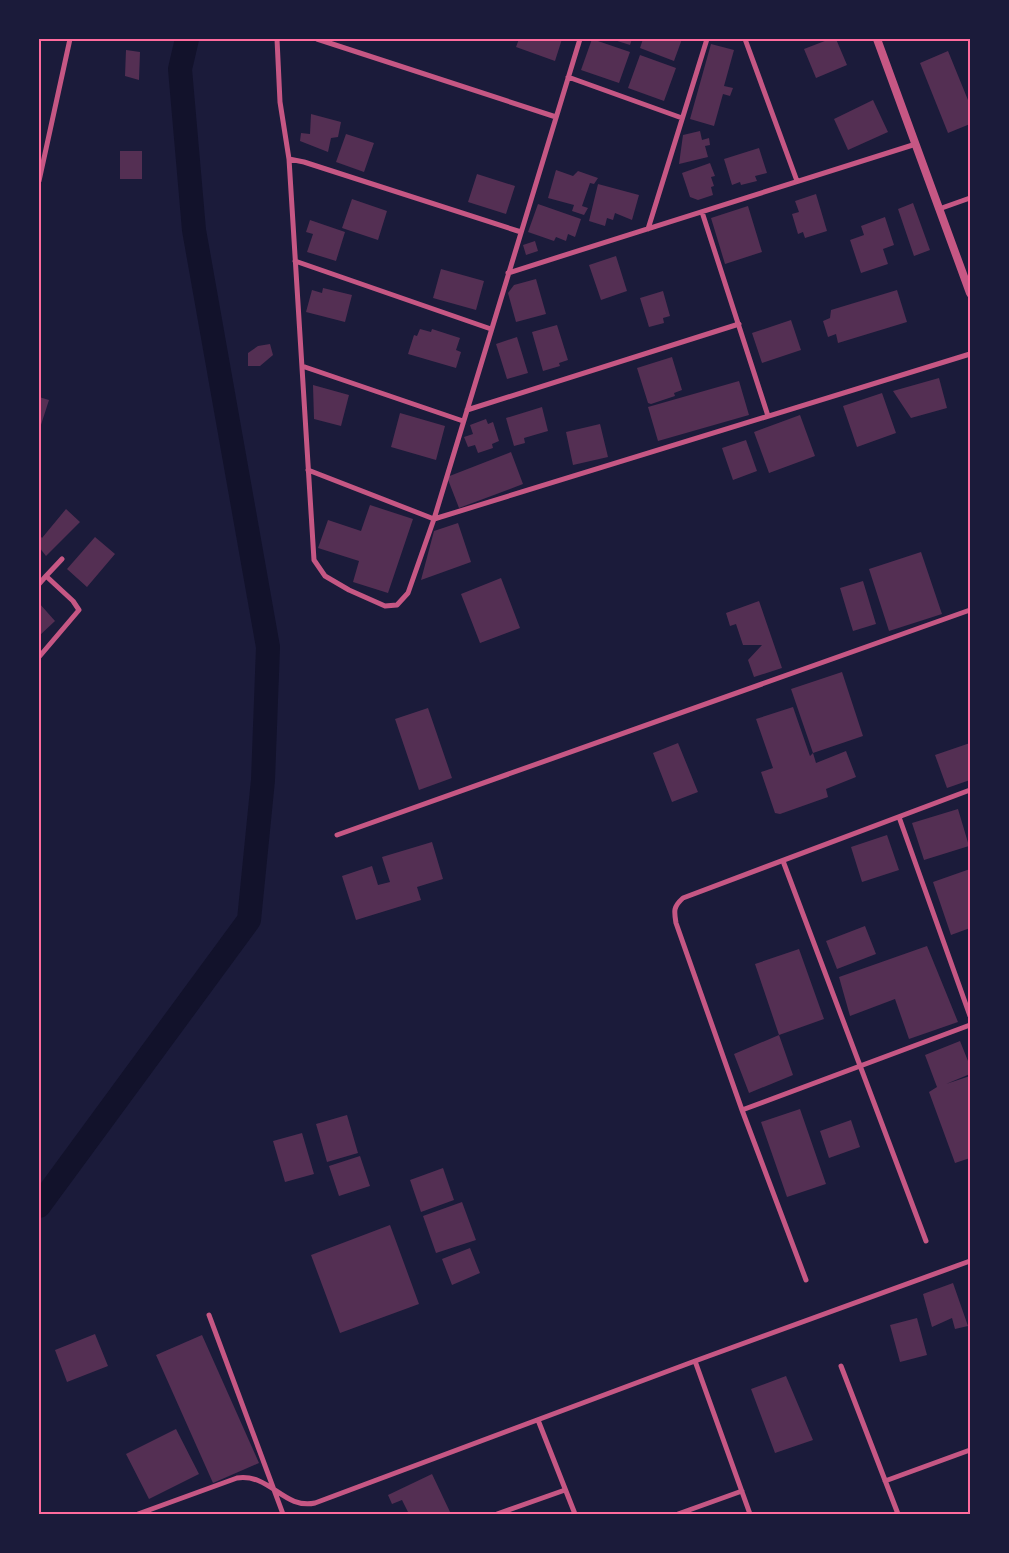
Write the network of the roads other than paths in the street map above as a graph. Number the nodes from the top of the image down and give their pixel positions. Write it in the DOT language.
graph roads {
  1 [pos="70,39"];
  2 [pos="277,39"];
  3 [pos="317,39"];
  4 [pos="580,39"];
  5 [pos="707,39"];
  6 [pos="744,39"];
  7 [pos="877,39"];
  8 [pos="568,77"];
  9 [pos="556,117"];
  10 [pos="682,118"];
  11 [pos="916,144"];
  12 [pos="289,159"];
  13 [pos="39,181"];
  14 [pos="797,182"];
  15 [pos="970,198"];
  16 [pos="939,209"];
  17 [pos="702,212"];
  18 [pos="648,229"];
  19 [pos="521,232"];
  20 [pos="296,261"];
  21 [pos="508,273"];
  22 [pos="970,293"];
  23 [pos="739,324"];
  24 [pos="491,329"];
  25 [pos="970,354"];
  26 [pos="302,366"];
  27 [pos="467,410"];
  28 [pos="768,416"];
  29 [pos="464,421"];
  30 [pos="308,470"];
  31 [pos="434,519"];
  32 [pos="62,559"];
  33 [pos="46,576"];
  34 [pos="39,584"];
  35 [pos="970,610"];
  36 [pos="39,657"];
  37 [pos="970,790"];
  38 [pos="899,817"];
  39 [pos="337,835"];
  40 [pos="783,860"];
  41 [pos="970,1016"];
  42 [pos="970,1025"];
  43 [pos="861,1066"];
  44 [pos="742,1110"];
  45 [pos="926,1241"];
  46 [pos="970,1261"];
  47 [pos="806,1280"];
  48 [pos="210,1315"];
  49 [pos="695,1361"];
  50 [pos="842,1366"];
  51 [pos="538,1420"];
  52 [pos="970,1450"];
  53 [pos="885,1481"];
  54 [pos="274,1488"];
  55 [pos="565,1490"];
  56 [pos="742,1491"];
  57 [pos="138,1514"];
  58 [pos="283,1514"];
  59 [pos="497,1514"];
  60 [pos="575,1514"];
  61 [pos="678,1514"];
  62 [pos="750,1514"];
  63 [pos="898,1514"];
  1 -- 13 [label="street"];
  2 -- 12 [label="street"];
  3 -- 9 [label="street"];
  4 -- 8 [label="street"];
  5 -- 10 [label="street"];
  6 -- 14 [label="street"];
  7 -- 11 [label="street"];
  8 -- 9 [label="street"];
  8 -- 10 [label="street"];
  9 -- 19 [label="street"];
  10 -- 18 [label="street"];
  11 -- 14 [label="street"];
  11 -- 16 [label="street"];
  12 -- 19 [label="street"];
  12 -- 20 [label="street"];
  14 -- 17 [label="street"];
  15 -- 16 [label="street"];
  16 -- 22 [label="street"];
  17 -- 18 [label="street"];
  17 -- 23 [label="street"];
  18 -- 21 [label="street"];
  19 -- 21 [label="street"];
  20 -- 24 [label="street"];
  20 -- 26 [label="street"];
  21 -- 24 [label="street"];
  23 -- 27 [label="street"];
  23 -- 28 [label="street"];
  24 -- 27 [label="street"];
  25 -- 28 [label="street"];
  26 -- 29 [label="street"];
  26 -- 30 [label="street"];
  27 -- 29 [label="street"];
  28 -- 31 [label="street"];
  29 -- 31 [label="street"];
  30 -- 31 [label="street"];
  30 -- 31 [label="street"];
  32 -- 33 [label="street"];
  33 -- 34 [label="street"];
  33 -- 36 [label="street"];
  35 -- 39 [label="street"];
  37 -- 38 [label="street"];
  38 -- 40 [label="street"];
  38 -- 41 [label="street"];
  40 -- 43 [label="street"];
  40 -- 44 [label="street"];
  42 -- 43 [label="street"];
  43 -- 44 [label="street"];
  43 -- 45 [label="street"];
  44 -- 47 [label="street"];
  46 -- 49 [label="street"];
  48 -- 54 [label="street"];
  49 -- 51 [label="street"];
  49 -- 56 [label="street"];
  50 -- 53 [label="street"];
  51 -- 54 [label="street"];
  51 -- 55 [label="street"];
  52 -- 53 [label="street"];
  53 -- 63 [label="street"];
  54 -- 57 [label="street"];
  54 -- 58 [label="street"];
  55 -- 59 [label="street"];
  55 -- 60 [label="street"];
  56 -- 61 [label="street"];
  56 -- 62 [label="street"];
}
